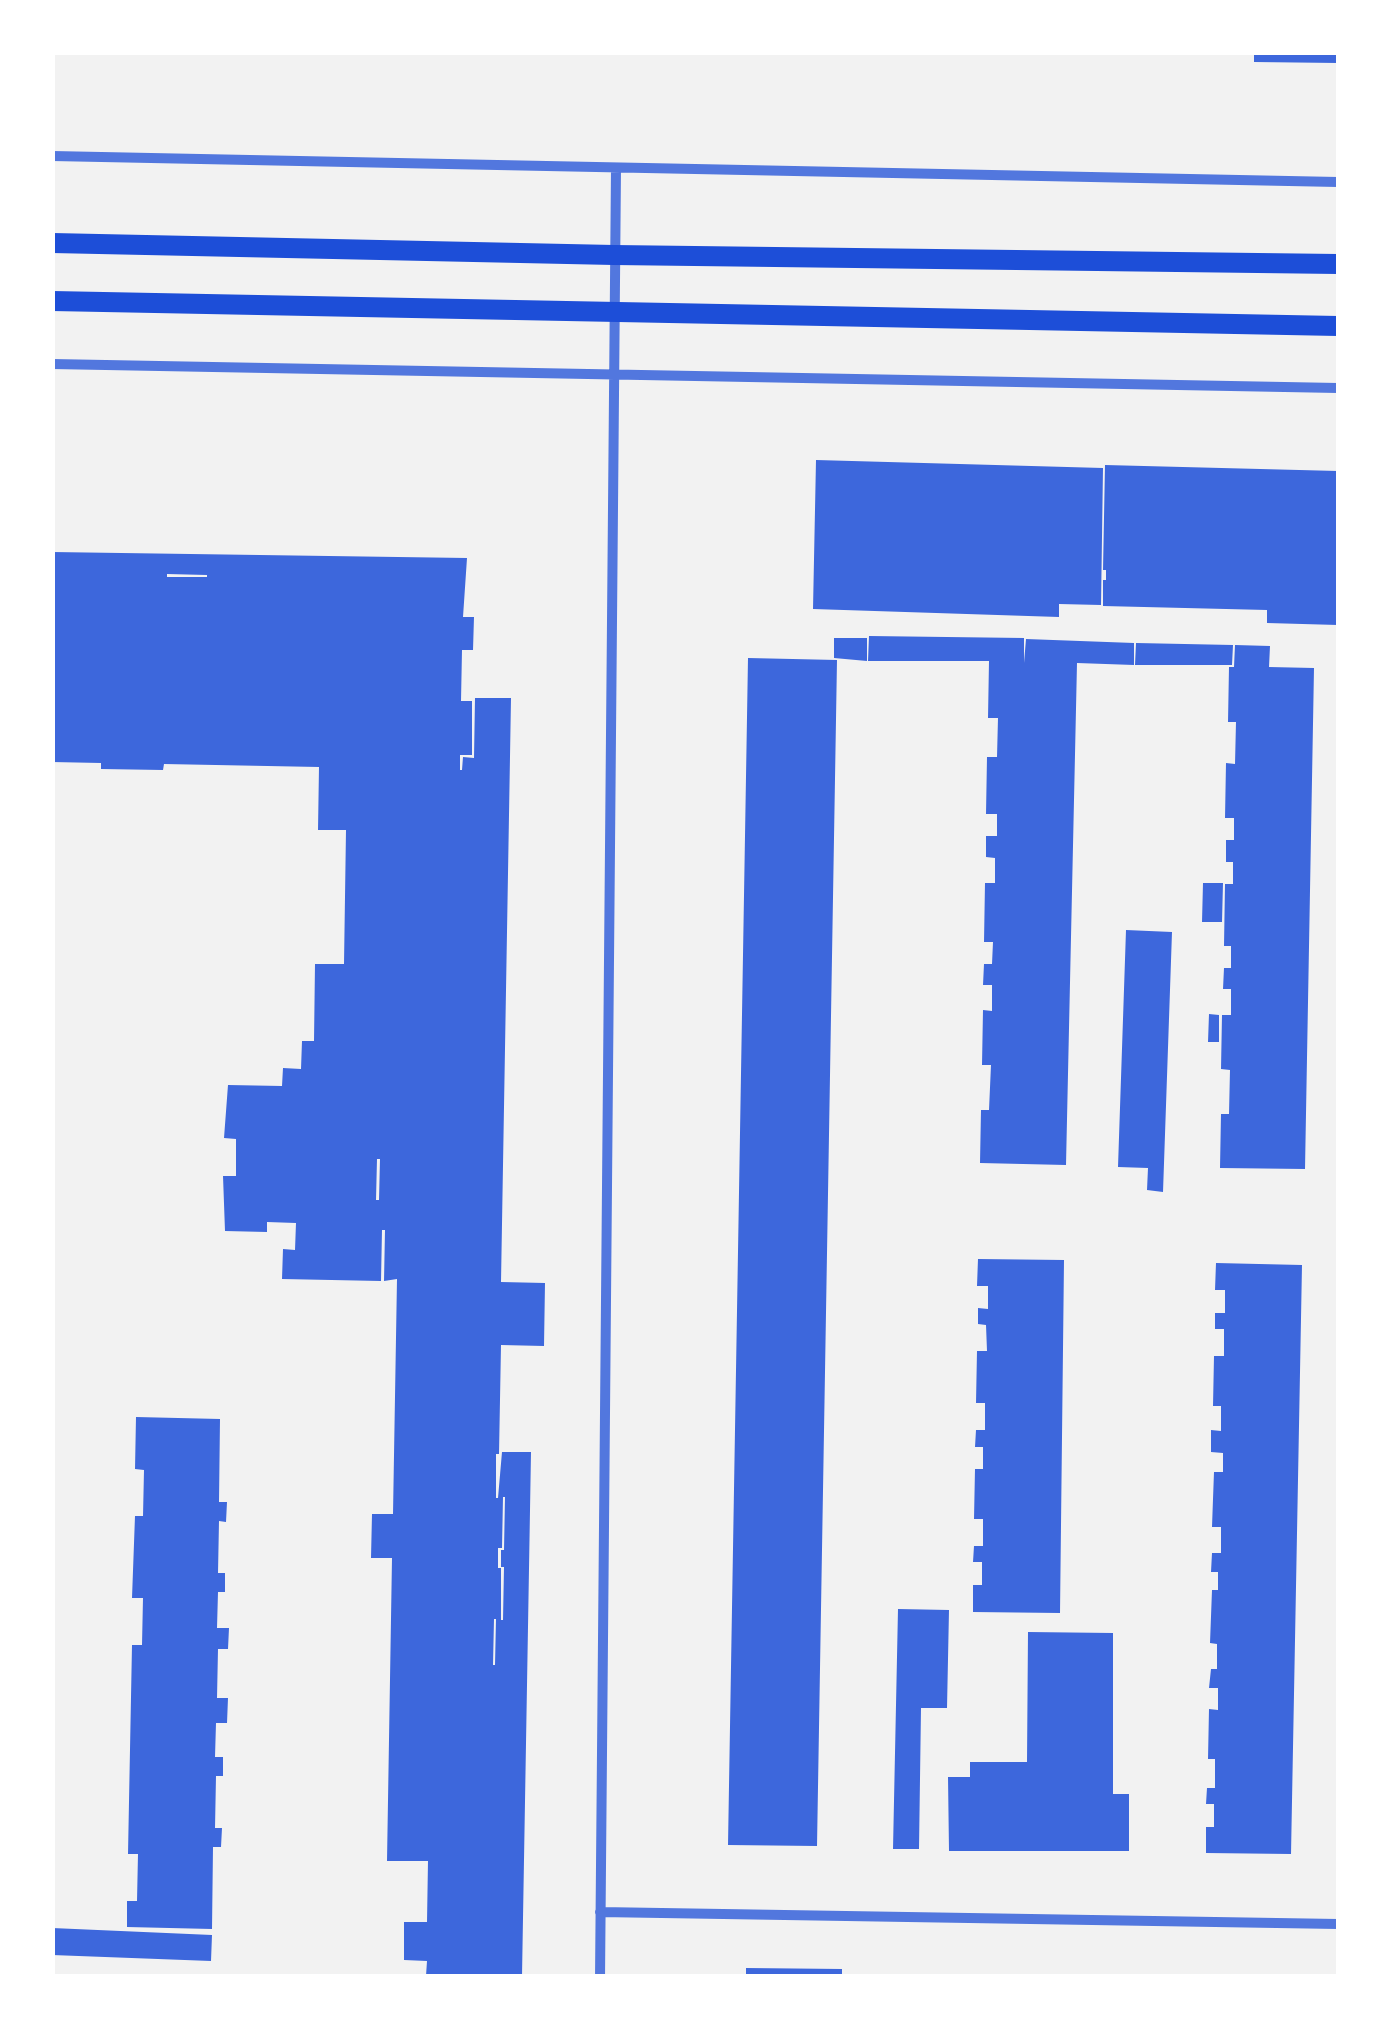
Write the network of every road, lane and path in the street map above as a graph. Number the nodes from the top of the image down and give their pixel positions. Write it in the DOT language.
graph roads {
  1 [pos="52,156"];
  2 [pos="616,168"];
  3 [pos="1338,182"];
  4 [pos="52,242"];
  5 [pos="614,255"];
  6 [pos="1338,264"];
  7 [pos="52,300"];
  8 [pos="614,313"];
  9 [pos="1338,326"];
  10 [pos="52,364"];
  11 [pos="613,375"];
  12 [pos="1338,388"];
  13 [pos="600,1912"];
  14 [pos="1338,1924"];
  15 [pos="600,1976"];
  1 -- 2 [label="street"];
  2 -- 3 [label="street"];
  2 -- 5 [label="street"];
  4 -- 5 [label="main road"];
  5 -- 6 [label="main road"];
  5 -- 8 [label="street"];
  7 -- 8 [label="main road"];
  8 -- 9 [label="main road"];
  8 -- 11 [label="street"];
  10 -- 11 [label="street"];
  11 -- 12 [label="street"];
  11 -- 13 [label="street"];
  13 -- 14 [label="street"];
  13 -- 15 [label="street"];
}
